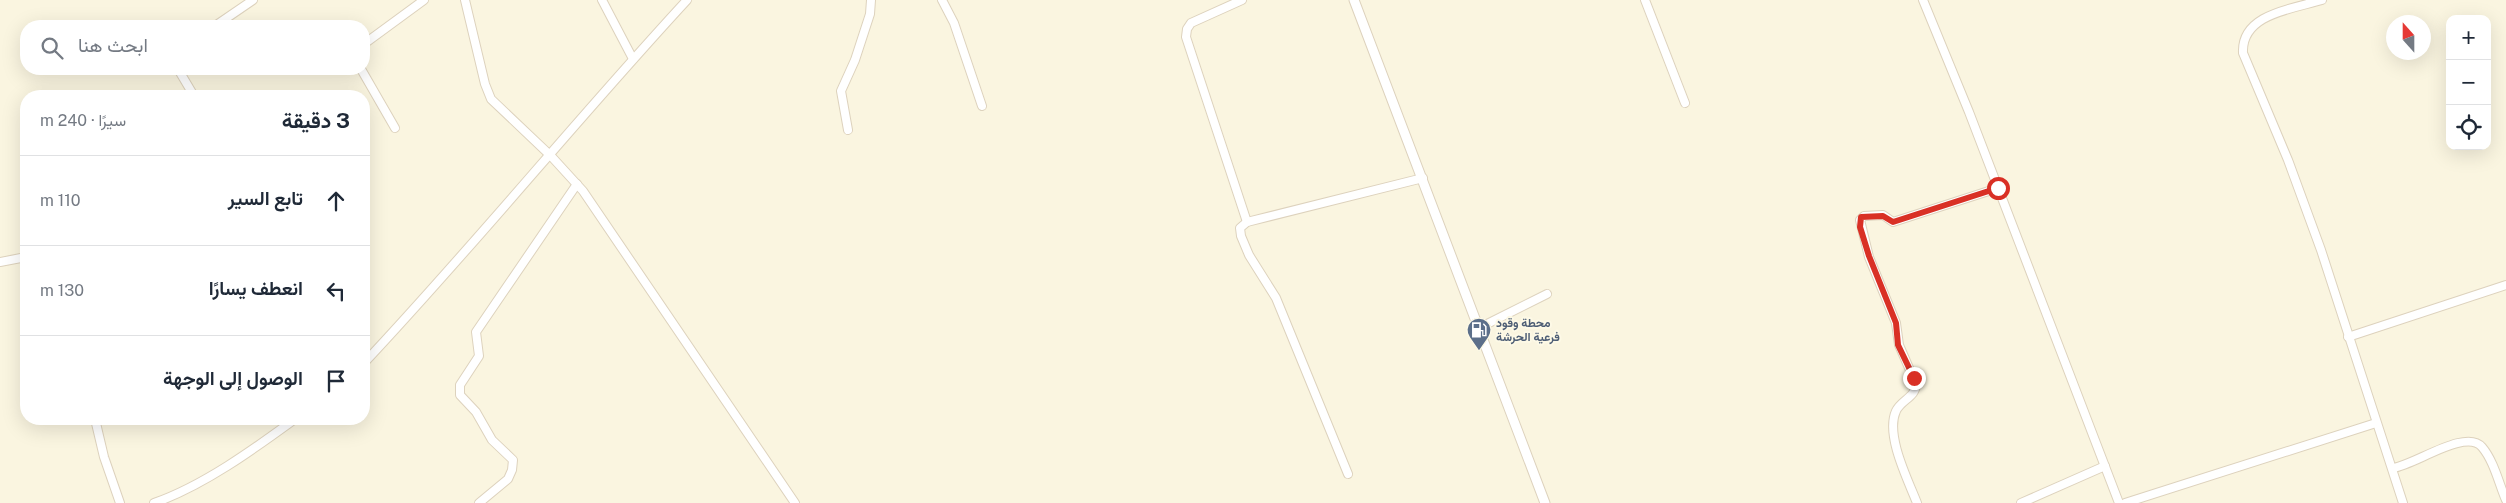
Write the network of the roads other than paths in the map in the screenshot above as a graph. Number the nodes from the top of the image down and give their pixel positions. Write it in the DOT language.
graph roads {
  1 [pos="253,0"];
  2 [pos="424,0"];
  3 [pos="465,0"];
  4 [pos="602,0"];
  5 [pos="687,0"];
  6 [pos="871,0"];
  7 [pos="942,0"];
  8 [pos="1242,0"];
  9 [pos="1354,0"];
  10 [pos="1645,0"];
  11 [pos="1923,0"];
  12 [pos="2322,0"];
  13 [pos="224,20"];
  14 [pos="370,40"];
  15 [pos="633,59"];
  16 [pos="182,75"];
  17 [pos="364,75"];
  18 [pos="190,90"];
  19 [pos="1685,102"];
  20 [pos="982,106"];
  21 [pos="395,128"];
  22 [pos="848,130"];
  23 [pos="551,156"];
  24 [pos="1423,178"];
  25 [pos="577,184"];
  26 [pos="1998,188"];
  27 [pos="1247,222"];
  28 [pos="20,258"];
  29 [pos="0,262"];
  30 [pos="2506,286"];
  31 [pos="1547,294"];
  32 [pos="1479,328"];
  33 [pos="2348,337"];
  34 [pos="370,357"];
  35 [pos="2376,423"];
  36 [pos="96,425"];
  37 [pos="286,425"];
  38 [pos="2105,466"];
  39 [pos="2393,468"];
  40 [pos="1348,474"];
  41 [pos="2506,500"];
  42 [pos="120,503"];
  43 [pos="154,503"];
  44 [pos="479,503"];
  45 [pos="795,503"];
  46 [pos="1545,503"];
  47 [pos="1917,503"];
  48 [pos="2021,503"];
  49 [pos="2119,503"];
  50 [pos="2125,503"];
  51 [pos="2403,503"];
  1 -- 13 [label="street"];
  2 -- 14 [label="street"];
  3 -- 23 [label="street"];
  4 -- 15 [label="street"];
  5 -- 15 [label="street"];
  6 -- 22 [label="street"];
  7 -- 20 [label="street"];
  8 -- 27 [label="street"];
  9 -- 24 [label="street"];
  10 -- 19 [label="street"];
  11 -- 26 [label="street"];
  12 -- 33 [label="street"];
  15 -- 23 [label="street"];
  16 -- 18 [label="street"];
  17 -- 21 [label="street"];
  23 -- 25 [label="street"];
  23 -- 34 [label="street"];
  24 -- 27 [label="street"];
  24 -- 32 [label="street"];
  25 -- 44 [label="street"];
  25 -- 45 [label="street"];
  26 -- 38 [label="street"];
  26 -- 47 [label="street"];
  27 -- 40 [label="street"];
  28 -- 29 [label="street"];
  30 -- 33 [label="street"];
  31 -- 32 [label="street"];
  32 -- 46 [label="street"];
  33 -- 35 [label="street"];
  35 -- 39 [label="street"];
  35 -- 50 [label="street"];
  36 -- 42 [label="street"];
  37 -- 43 [label="street"];
  38 -- 48 [label="street"];
  38 -- 49 [label="street"];
  39 -- 41 [label="street"];
  39 -- 51 [label="street"];
}
